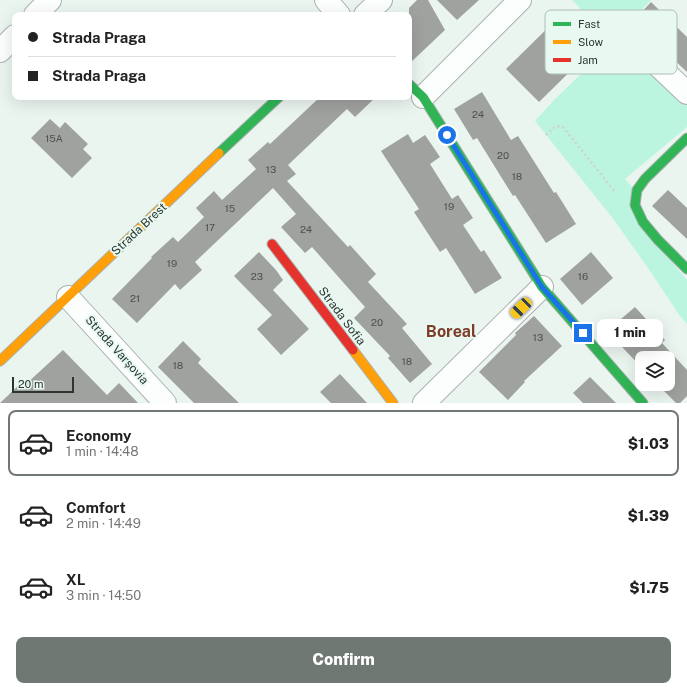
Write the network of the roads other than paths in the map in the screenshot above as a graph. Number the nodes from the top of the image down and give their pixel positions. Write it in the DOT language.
graph roads {
  1 [pos="50,0"];
  2 [pos="326,0"];
  3 [pos="381,0"];
  4 [pos="520,0"];
  5 [pos="38,12"];
  6 [pos="336,12"];
  7 [pos="368,12"];
  8 [pos="12,39"];
  9 [pos="0,51"];
  10 [pos="667,74"];
  11 [pos="416,90"];
  12 [pos="687,93"];
  13 [pos="276,100"];
  14 [pos="687,138"];
  15 [pos="272,244"];
  16 [pos="687,269"];
  17 [pos="542,287"];
  18 [pos="68,296"];
  19 [pos="0,361"];
  20 [pos="165,403"];
  21 [pos="393,403"];
  22 [pos="424,403"];
  23 [pos="643,403"];
  1 -- 5 [label="street"];
  2 -- 6 [label="street"];
  3 -- 7 [label="street"];
  4 -- 11 [label="street"];
  8 -- 9 [label="street"];
  10 -- 12 [label="street"];
  11 -- 17 [label="street"];
  13 -- 18 [label="street, Strada Brest"];
  14 -- 16 [label="street"];
  15 -- 21 [label="street, Strada Sofia"];
  17 -- 22 [label="street"];
  17 -- 23 [label="street"];
  18 -- 19 [label="street, Strada Brest"];
  18 -- 20 [label="street, Strada Varșovia"];
}
